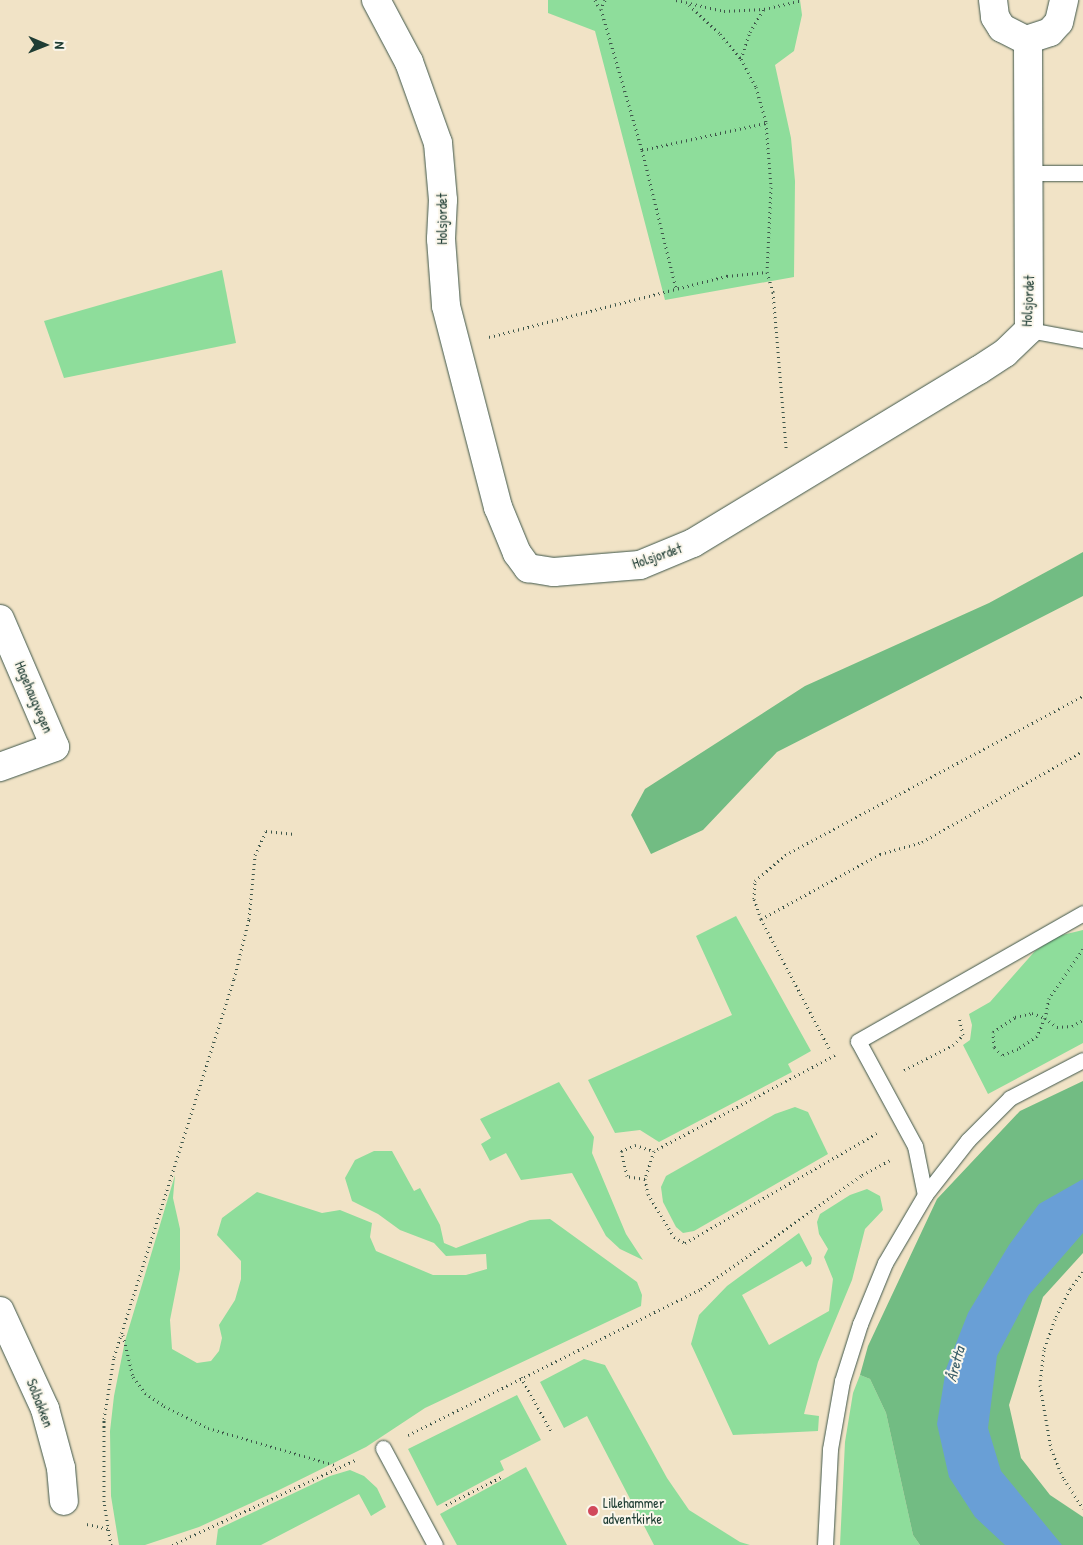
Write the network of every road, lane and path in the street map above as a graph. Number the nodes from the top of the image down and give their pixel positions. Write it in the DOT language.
graph roads {
  1 [pos="376,0"];
  2 [pos="595,0"];
  3 [pos="605,0"];
  4 [pos="676,0"];
  5 [pos="802,0"];
  6 [pos="993,0"];
  7 [pos="1070,2"];
  8 [pos="689,5"];
  9 [pos="600,9"];
  10 [pos="764,9"];
  11 [pos="1028,39"];
  12 [pos="741,59"];
  13 [pos="766,123"];
  14 [pos="642,150"];
  15 [pos="1030,172"];
  16 [pos="1083,174"];
  17 [pos="767,272"];
  18 [pos="676,288"];
  19 [pos="1029,330"];
  20 [pos="1083,340"];
  21 [pos="456,344"];
  22 [pos="788,486"];
  23 [pos="0,619"];
  24 [pos="1083,696"];
  25 [pos="1083,751"];
  26 [pos="0,767"];
  27 [pos="295,834"];
  28 [pos="1083,913"];
  29 [pos="761,919"];
  30 [pos="1083,949"];
  31 [pos="944,992"];
  32 [pos="1045,1018"];
  33 [pos="1083,1020"];
  34 [pos="858,1041"];
  35 [pos="833,1056"];
  36 [pos="1083,1060"];
  37 [pos="881,1081"];
  38 [pos="901,1119"];
  39 [pos="915,1146"];
  40 [pos="654,1152"];
  41 [pos="645,1179"];
  42 [pos="924,1195"];
  43 [pos="1083,1272"];
  44 [pos="0,1311"];
  45 [pos="122,1333"];
  46 [pos="521,1376"];
  47 [pos="552,1433"];
  48 [pos="383,1448"];
  49 [pos="338,1466"];
  50 [pos="501,1477"];
  51 [pos="64,1500"];
  52 [pos="1083,1508"];
  53 [pos="421,1518"];
  54 [pos="111,1545"];
  55 [pos="172,1545"];
  56 [pos="435,1545"];
  57 [pos="825,1545"];
  1 -- 21 [label="street, Holsjordet"];
  2 -- 9 [label="path"];
  3 -- 9 [label="path"];
  4 -- 8 [label="path"];
  5 -- 10 [label="path"];
  6 -- 11 [label="street"];
  7 -- 11 [label="street"];
  8 -- 10 [label="path"];
  8 -- 12 [label="path"];
  9 -- 14 [label="path"];
  10 -- 12 [label="path"];
  11 -- 15 [label="street, Holsjordet"];
  12 -- 13 [label="path"];
  13 -- 14 [label="path"];
  13 -- 17 [label="path"];
  14 -- 18 [label="path"];
  15 -- 16 [label="lane"];
  15 -- 19 [label="street, Holsjordet"];
  17 -- 18 [label="path"];
  17 -- 22 [label="path"];
  18 -- 21 [label="path"];
  19 -- 20 [label="lane"];
  19 -- 22 [label="street, Holsjordet"];
  21 -- 22 [label="street, Holsjordet"];
  23 -- 26 [label="street, Hagehaugvegen"];
  24 -- 29 [label="path"];
  25 -- 29 [label="path"];
  27 -- 45 [label="path"];
  28 -- 31 [label="lane"];
  29 -- 35 [label="path"];
  30 -- 32 [label="path"];
  31 -- 34 [label="lane"];
  31 -- 37 [label="path"];
  32 -- 32 [label="path"];
  32 -- 33 [label="path"];
  34 -- 35 [label="path"];
  34 -- 37 [label="lane"];
  35 -- 40 [label="path"];
  36 -- 42 [label="lane"];
  37 -- 38 [label="lane"];
  38 -- 39 [label="lane"];
  38 -- 41 [label="path"];
  39 -- 42 [label="lane"];
  39 -- 46 [label="path"];
  40 -- 41 [label="path"];
  40 -- 41 [label="path"];
  42 -- 57 [label="lane"];
  43 -- 52 [label="path"];
  44 -- 51 [label="street, Solbakken"];
  45 -- 49 [label="path"];
  45 -- 54 [label="path"];
  46 -- 47 [label="path"];
  46 -- 48 [label="path"];
  48 -- 49 [label="path"];
  48 -- 53 [label="lane"];
  49 -- 55 [label="path"];
  50 -- 53 [label="path"];
  53 -- 56 [label="lane"];
}
